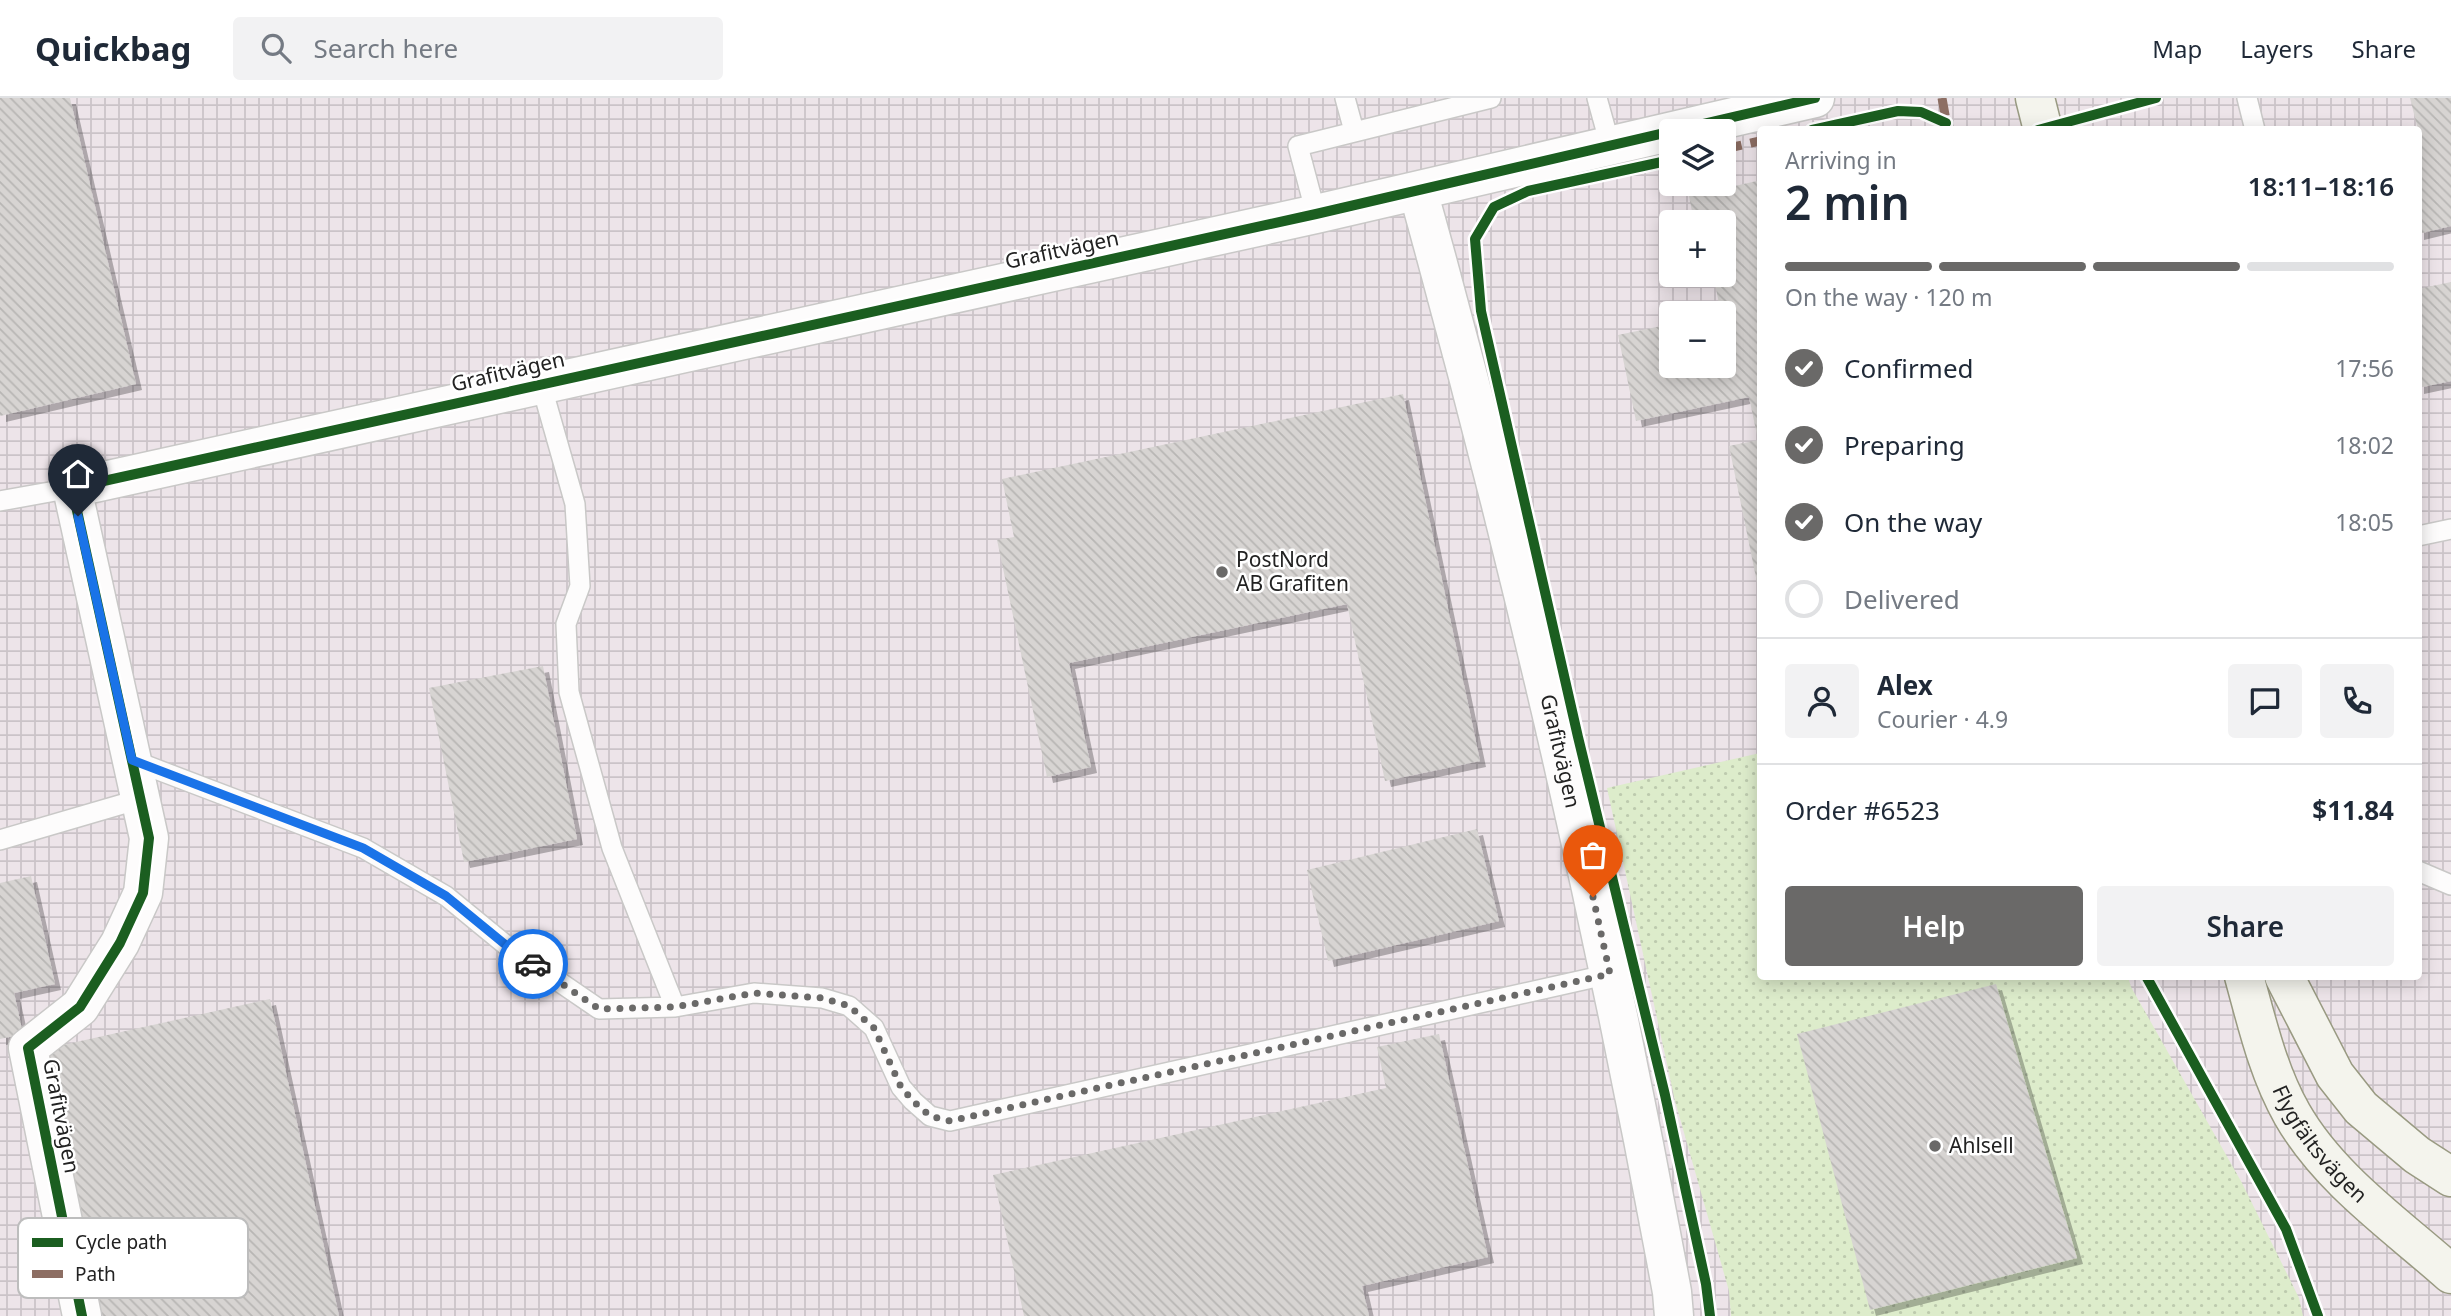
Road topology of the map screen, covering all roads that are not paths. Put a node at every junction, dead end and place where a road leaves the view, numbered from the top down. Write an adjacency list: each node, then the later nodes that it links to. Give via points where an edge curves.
1 (1345, 98): 9 (lane)
2 (1490, 98): 9 (lane)
3 (1597, 98): 10 (lane)
4 (2035, 98): 7 (street)
5 (2247, 98): 8 (lane)
6 (1791, 101): 10 (street, Grafitvägen)
7 (2042, 126)
8 (2254, 126)
9 (1354, 131): 12 (lane, via 1298,146)
10 (1611, 145): 11 (street, Grafitvägen)
11 (1418, 191): 12 (street, Grafitvägen); 23 (street, Grafitvägen, via 1559,742)
12 (1316, 214): 13 (street, Grafitvägen)
13 (541, 384): 14 (street, Grafitvägen); 26 (lane, via 575,504 580,586 566,624 569,692 612,848)
14 (72, 488): 15 (lane); 18 (street, Grafitvägen)
15 (0, 501)
16 (2451, 529): 17 (lane)
17 (2422, 535)
18 (132, 760): 19 (street, Grafitvägen); 26 (lane, via 363,848 446,896 507,946 599,1009)
19 (140, 799): 20 (lane); 28 (street, Grafitvägen, via 149,838 142,893 120,943 80,1007 28,1048)
20 (0, 840)
21 (2422, 873): 22 (lane)
22 (2451, 885)
23 (1610, 974): 26 (lane, via 950,1121 930,1116 913,1101 901,1087 874,1028 849,1006 822,998 754,993); 32 (street, Grafitvägen)
24 (2245, 980): 29 (street, Flygfältsvägen, via 2265,1051 2292,1114 2332,1169)
25 (2286, 980): 27 (street, via 2335,1075 2361,1108)
26 (675, 1007)
27 (2451, 1177)
28 (62, 1218)
29 (2451, 1274)
30 (78, 1298): 31 (street, Grafitvägen)
31 (82, 1316)
32 (1674, 1316)

